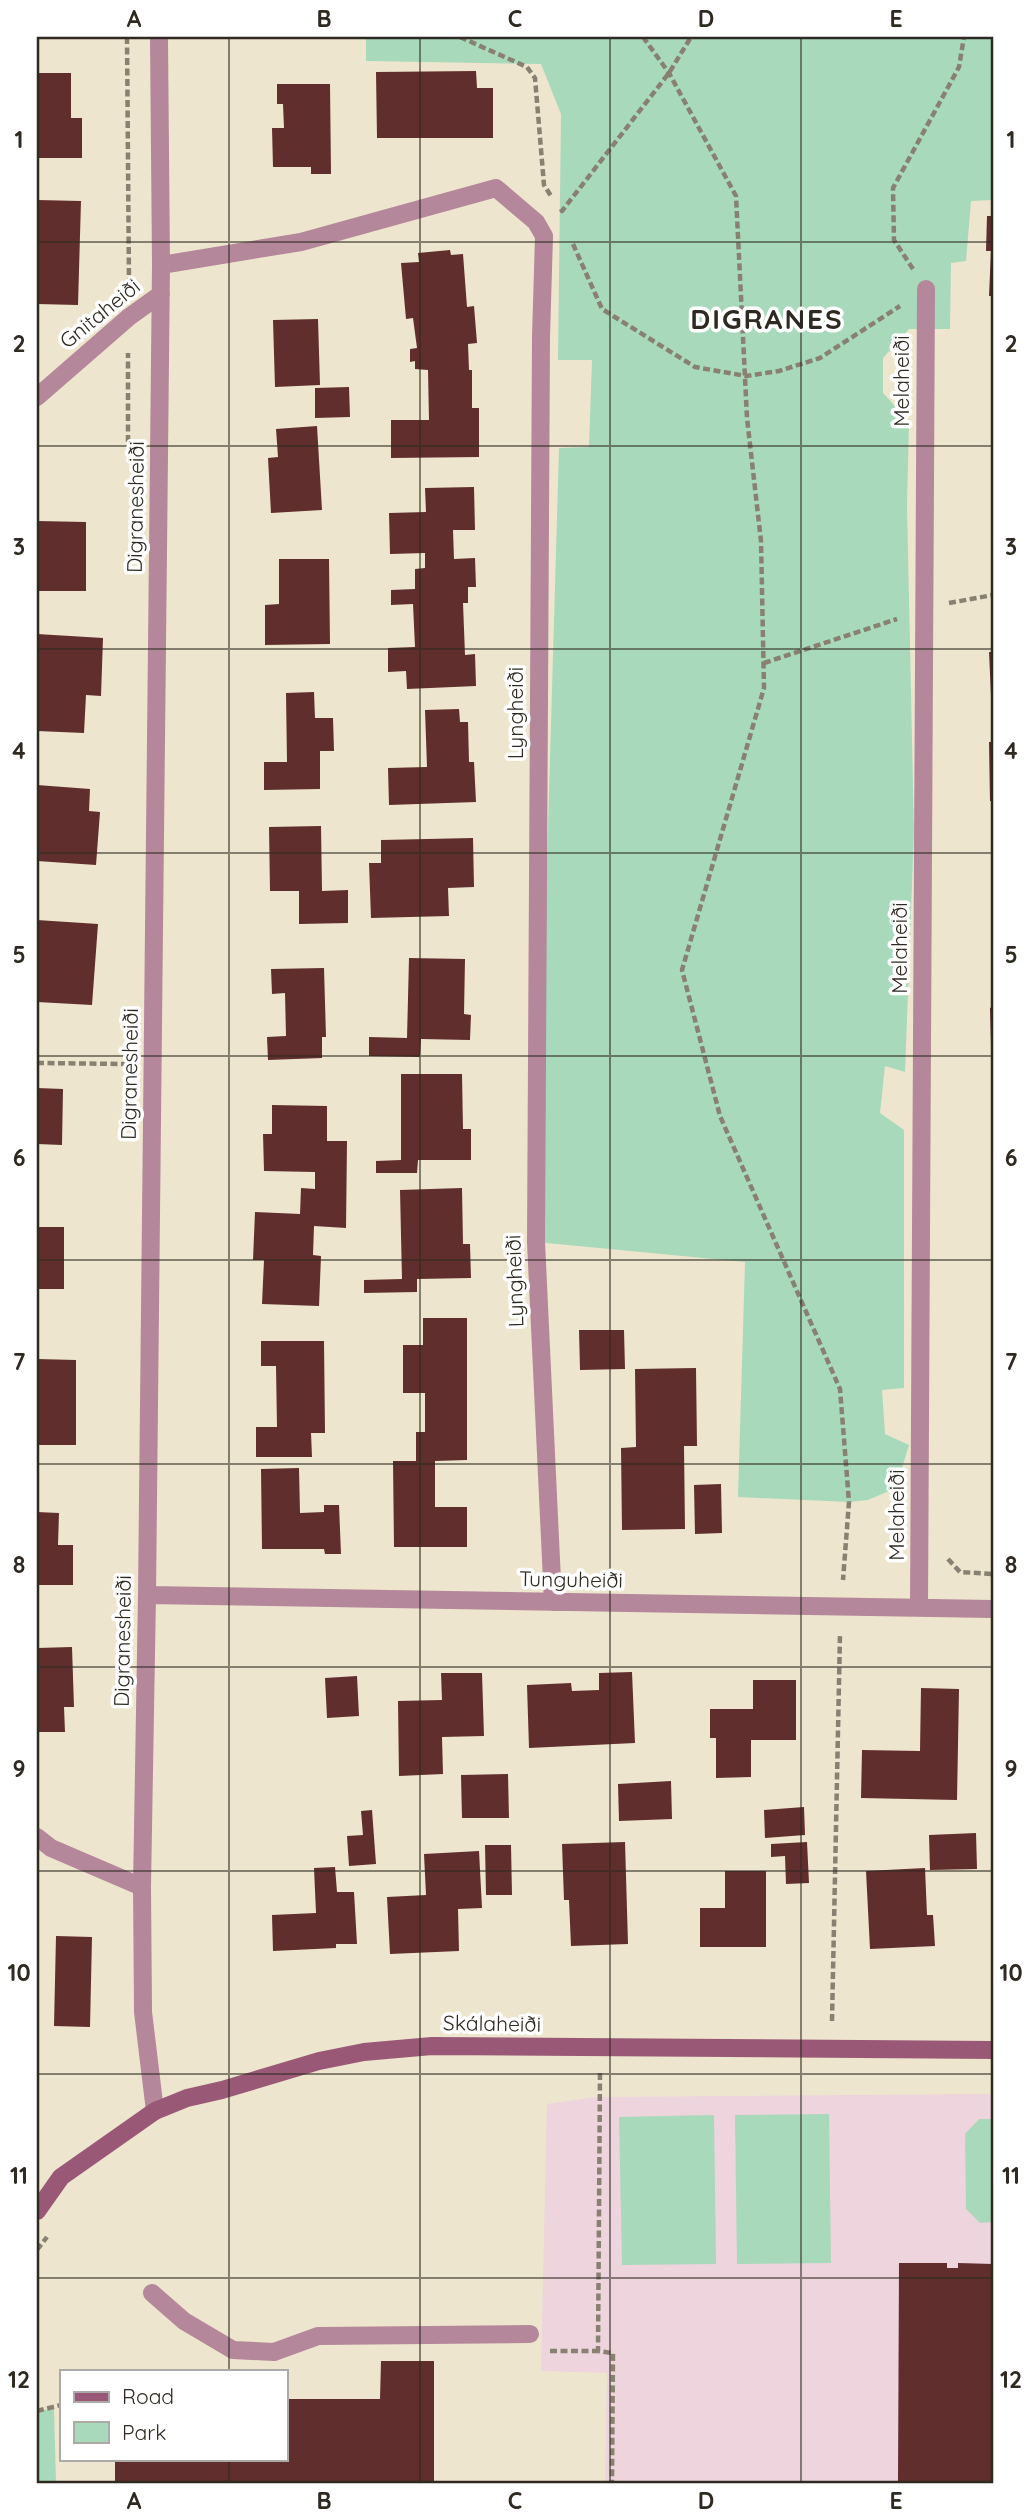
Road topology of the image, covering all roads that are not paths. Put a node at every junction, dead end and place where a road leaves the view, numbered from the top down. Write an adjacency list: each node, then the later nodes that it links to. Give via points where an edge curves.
1 (159, 37): 2 (street, Digranesheiði)
2 (161, 265): 4 (street, Digranesheiði); 7 (street, Lyngheiði, via 301,242 496,188 536,222 544,236 536,1242)
3 (926, 289): 8 (street, Melaheiði)
4 (161, 294): 5 (street, Gnitaheiði); 6 (street, Digranesheiði)
5 (37, 397)
6 (147, 1595): 7 (street, Tunguheiði); 11 (street, Digranesheiði)
7 (552, 1602): 8 (street, Tunguheiði)
8 (919, 1608): 9 (street, Tunguheiði)
9 (993, 1609)
10 (37, 1836): 11 (street, via 51,1848)
11 (142, 1887): 13 (street, Digranesheiði, via 143,2012)
12 (993, 2050): 13 (street, Skálaheiði, via 432,2046 318,2061)
13 (155, 2111): 14 (street, Skálaheiði, via 61,2177)
14 (37, 2211)
15 (152, 2293): 16 (street, via 184,2321 233,2350 274,2352 318,2336)
16 (530, 2334)

